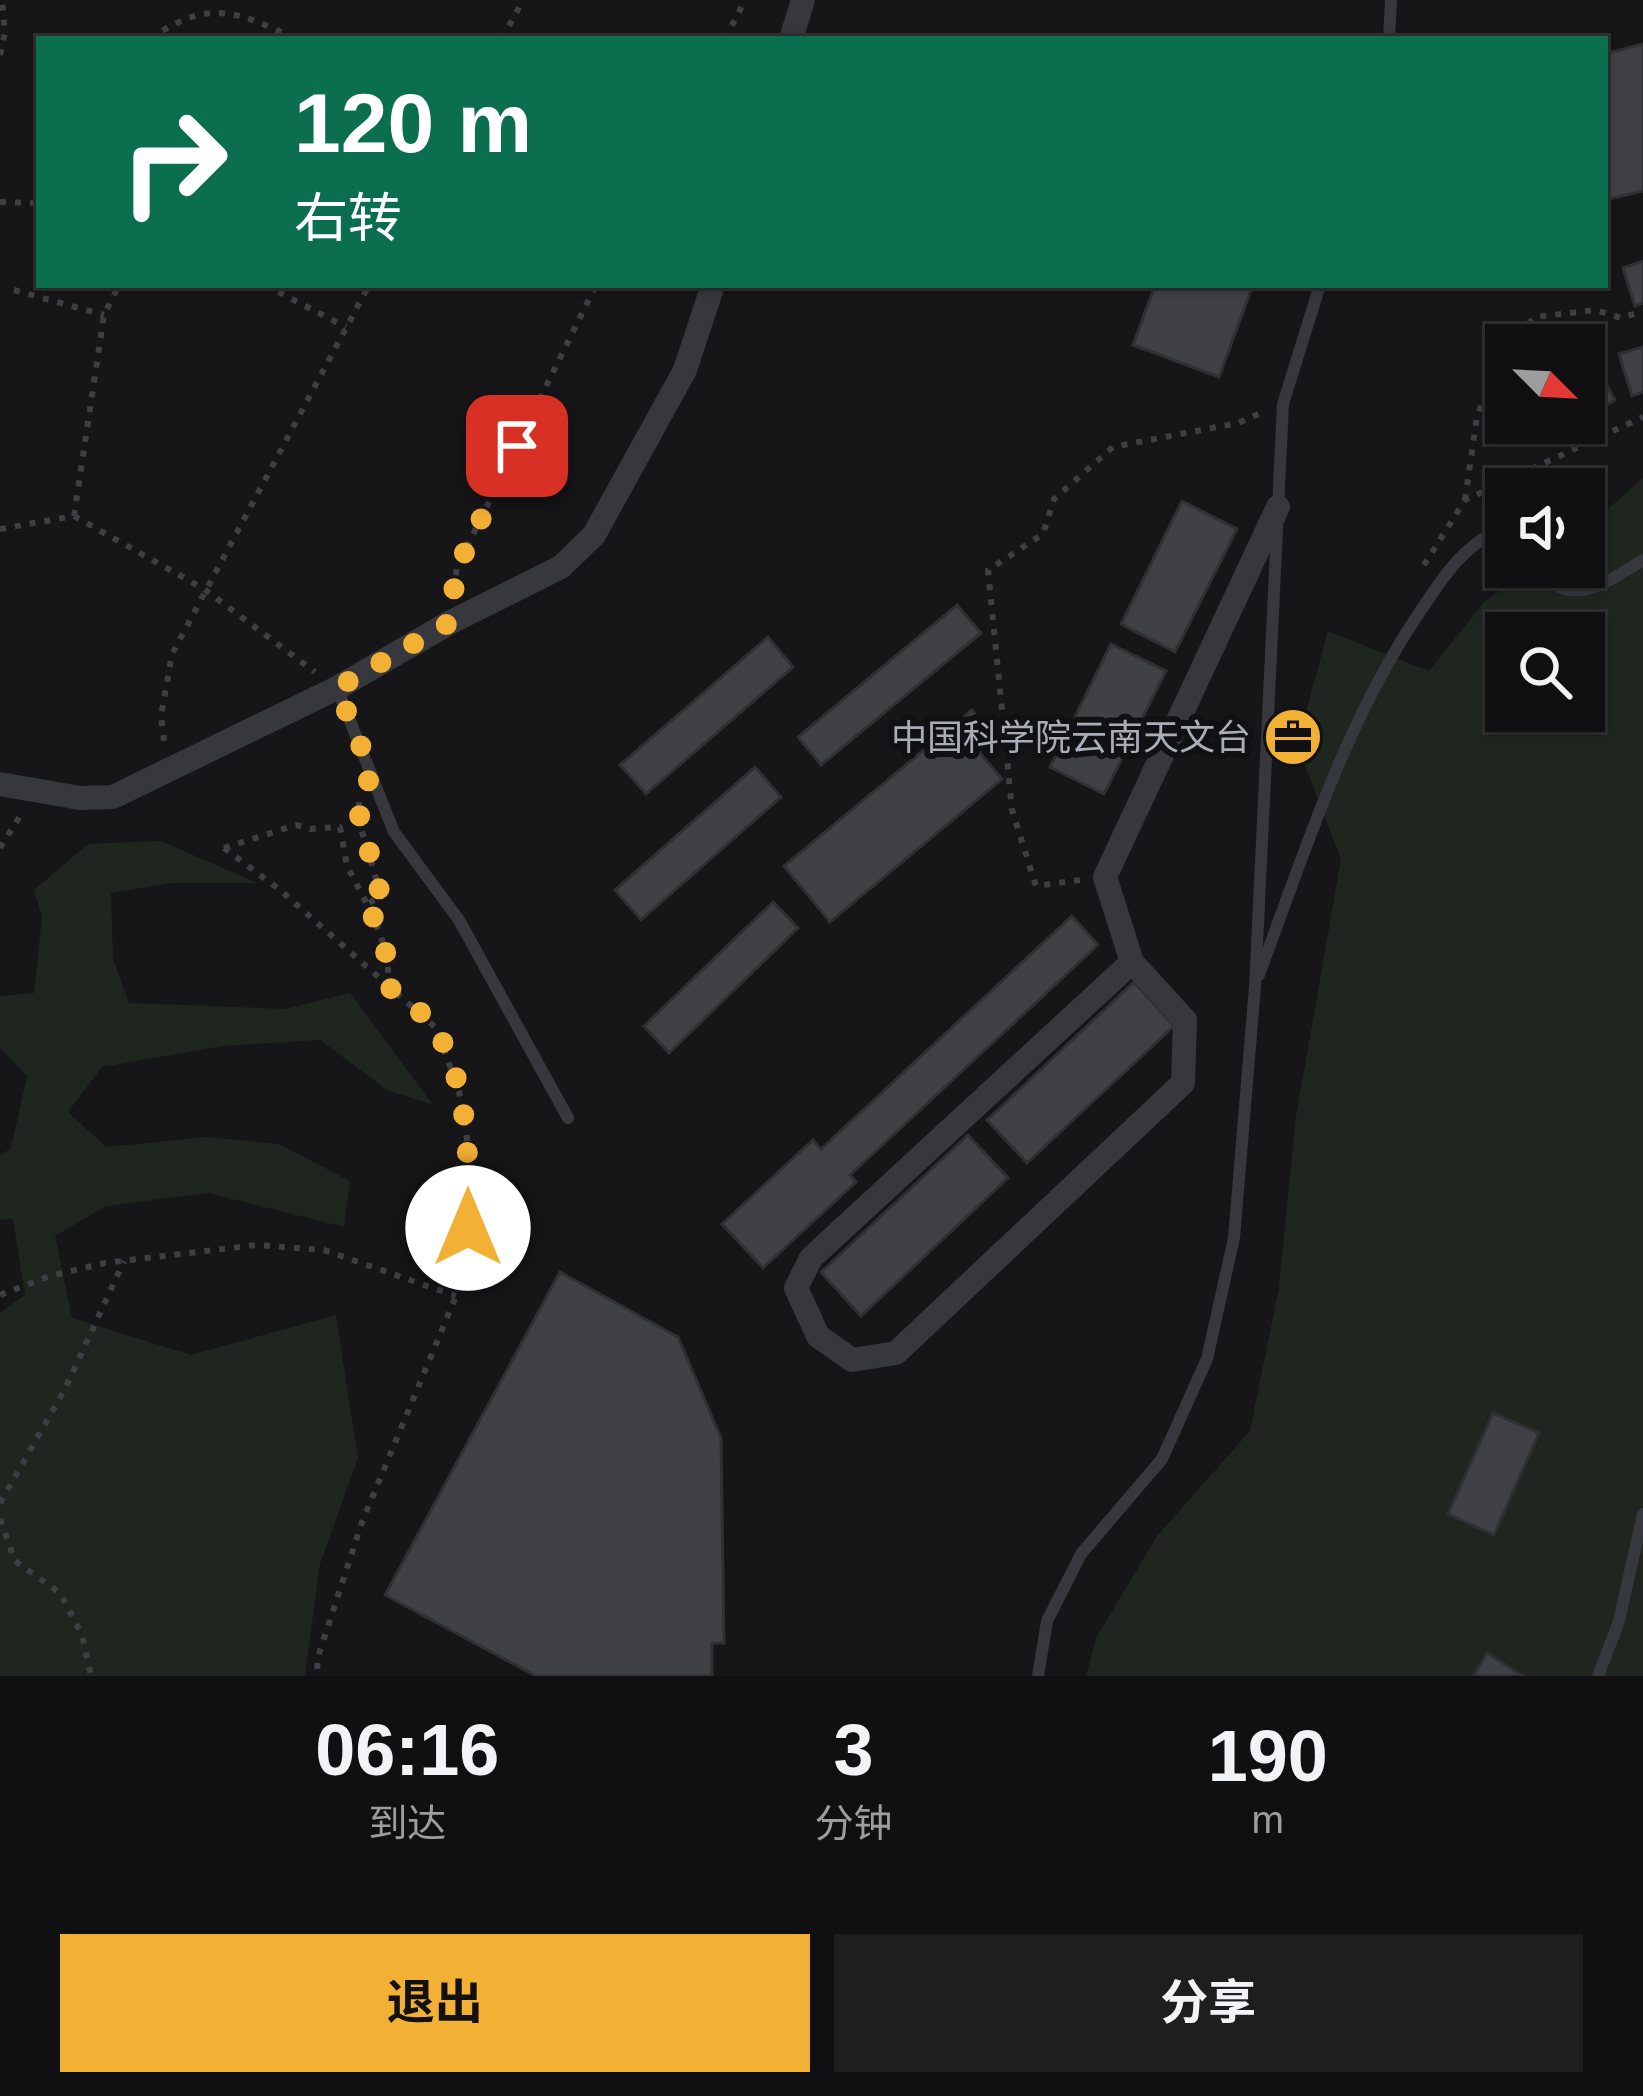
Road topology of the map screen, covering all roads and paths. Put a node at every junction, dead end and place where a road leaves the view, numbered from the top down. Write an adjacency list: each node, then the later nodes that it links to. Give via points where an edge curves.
1 (2, 0): 12 (path)
2 (523, 0): 8 (path)
3 (746, 0): 9 (path)
4 (802, 0): 10 (street)
5 (1391, 0): 11 (lane)
6 (153, 36): 7 (path, via 206,5 240,11)
7 (289, 36)
8 (504, 36)
9 (726, 36)
10 (792, 36)
11 (1388, 36)
12 (0, 55)
13 (0, 202): 14 (path)
14 (36, 203)
15 (118, 288): 23 (path)
16 (271, 288): 25 (path)
17 (367, 288): 25 (path)
18 (595, 288): 38 (path, via 457,568)
19 (712, 288): 38 (street, via 685,370 594,535 561,567)
20 (1319, 288): 27 (lane)
21 (14, 290): 23 (path)
22 (1643, 311): 24 (path, via 1621,318 1595,310)
23 (104, 315): 30 (path)
24 (1528, 324)
25 (346, 327): 37 (path)
26 (1485, 396): 28 (path)
27 (1283, 404): 29 (lane); 45 (path, via 1238,423 1113,447 1054,499 1043,534 988,570 1012,810 1036,886)
28 (1465, 500)
29 (1278, 507): 45 (street); 49 (lane)
30 (74, 517): 31 (path); 37 (path)
31 (0, 529)
32 (1485, 538): 49 (lane, via 1458,556 1382,668)
33 (1643, 560): 34 (lane)
34 (1605, 583)
35 (1559, 588): 36 (lane)
36 (1589, 588)
37 (204, 589): 39 (path); 40 (path, via 172,654 161,716)
38 (449, 623): 39 (street)
39 (337, 688): 40 (street); 41 (lane)
40 (167, 769): 43 (street, via 113,797)
41 (372, 773): 46 (path, via 357,806 381,896); 50 (lane, via 394,832 459,920)
42 (0, 784): 43 (street)
43 (32, 791): 44 (path)
44 (0, 848)
45 (1105, 877): 47 (street)
46 (367, 904): 48 (path, via 383,937); 48 (path, via 347,866 340,826 296,825 224,848)
47 (1132, 962): 47 (street, via 1186,1020 1183,1083 896,1352 853,1360 818,1336 796,1288 811,1258)
48 (388, 986): 53 (path, via 436,1028 459,1091 469,1151 468,1228)
49 (1255, 987): 59 (lane, via 1234,1238 1207,1359 1162,1460 1081,1554 1047,1621)
50 (568, 1118)
51 (124, 1261): 52 (path); 53 (path, via 256,1245 324,1250); 54 (path)
52 (0, 1295)
53 (456, 1296): 58 (path, via 362,1522)
54 (0, 1503)
55 (1643, 1514): 60 (lane)
56 (0, 1519): 57 (path, via 15,1562 60,1593)
57 (91, 1676)
58 (318, 1676)
59 (1039, 1676)
60 (1598, 1676)

